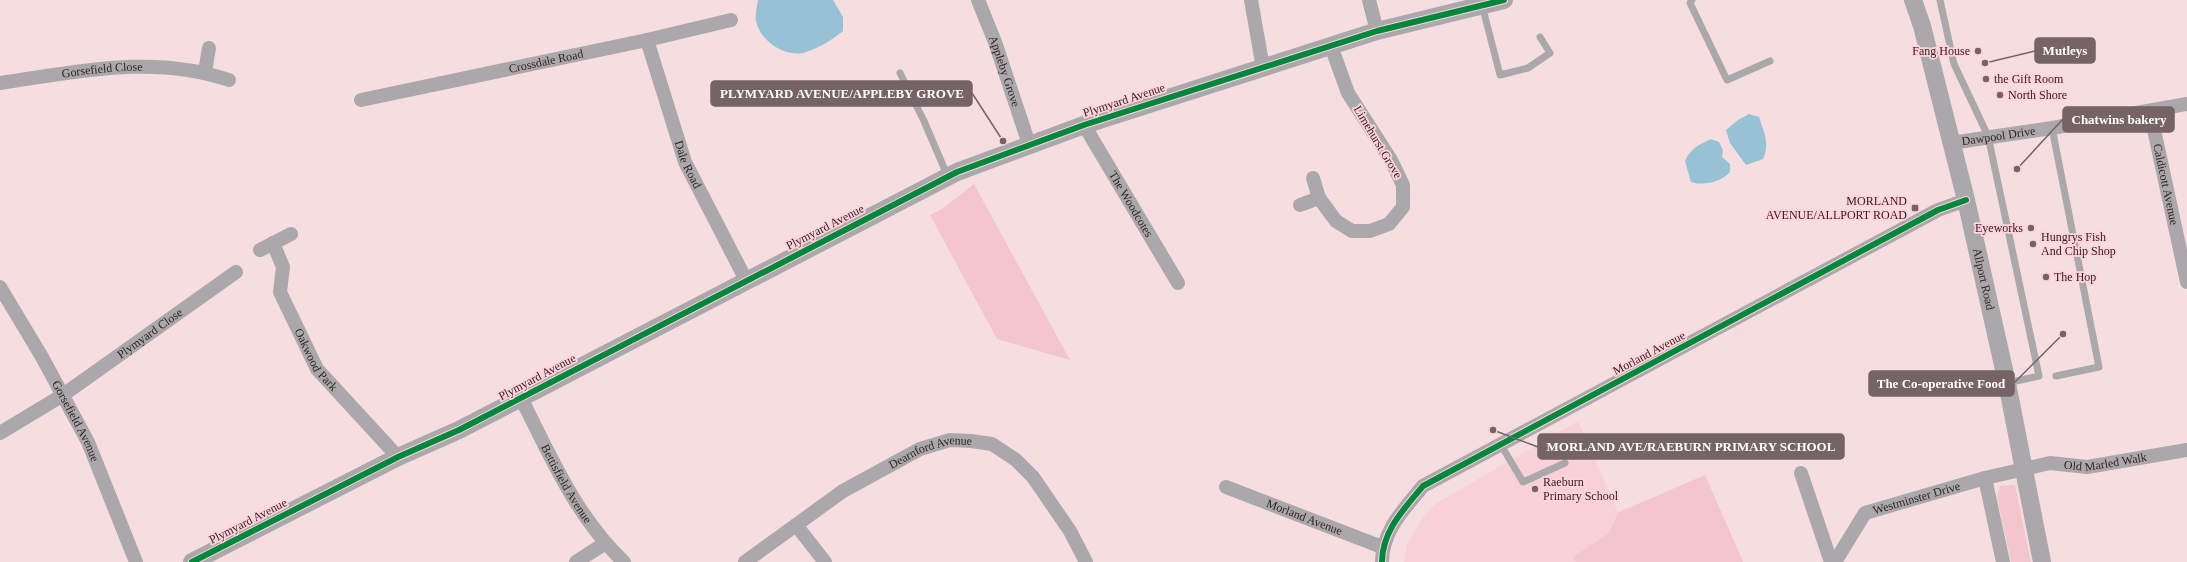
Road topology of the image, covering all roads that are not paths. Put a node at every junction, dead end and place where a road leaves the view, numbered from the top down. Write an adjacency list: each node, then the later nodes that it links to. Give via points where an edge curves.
1 (978, 0): 28 (street, Appleby Grove, via 995,42)
2 (1251, 0): 16 (street)
3 (1369, 0): 10 (street)
4 (1504, 0): 8 (street, Plymyard Avenue)
5 (1692, 0): 15 (lane, via 1690,3 1727,80)
6 (1913, 0): 27 (street, Allport Road, via 1922,26)
7 (1940, 0): 26 (lane, via 1954,64)
8 (1482, 5): 10 (street, Plymyard Avenue); 11 (lane, via 1500,75 1528,68 1550,53)
9 (731, 20): 12 (street, Crossdale Road)
10 (1377, 30): 13 (street, Plymyard Avenue)
11 (1540, 37)
12 (647, 40): 21 (street, Crossdale Road); 38 (street, Dale Road, via 685,162)
13 (1331, 46): 16 (street, Plymyard Avenue); 31 (street, Limehurst Grove, via 1348,93 1403,185 1403,207 1389,224 1370,231 1352,231 1336,221)
14 (210, 48): 17 (street)
15 (1770, 61)
16 (1263, 68): 24 (street, Plymyard Avenue)
17 (205, 72): 19 (street, Gorsefield Close); 20 (street, Gorsefield Close, via 138,65)
18 (900, 73): 29 (lane)
19 (229, 80)
20 (0, 83)
21 (361, 100)
22 (2187, 104): 23 (street, Dawpool Drive)
23 (2150, 111): 25 (street, Dawpool Drive); 39 (street, Caldicott Avenue)
24 (1084, 124): 28 (street, Plymyard Avenue); 40 (street, The Woodcotes)
25 (2052, 128): 26 (street, Dawpool Drive); 42 (lane, via 2099,367)
26 (1988, 136): 27 (street, Dawpool Drive); 43 (lane, via 2039,376)
27 (1951, 143): 32 (street, Allport Road)
28 (1029, 144): 29 (street, Plymyard Avenue)
29 (948, 177): 38 (street, Plymyard Avenue)
30 (1313, 178): 31 (street, Limehurst Grove)
31 (1319, 198): 33 (street)
32 (1966, 200): 43 (street, Allport Road); 47 (street, Morland Avenue, via 1938,210)
33 (1300, 205)
34 (291, 234): 35 (street)
35 (273, 243): 36 (street); 49 (street, Oakwood Park, via 283,267 280,292 317,369)
36 (260, 250)
37 (236, 272): 44 (street, Plymyard Close)
38 (746, 280): 45 (street, Plymyard Avenue)
39 (2187, 282)
40 (1178, 283)
41 (0, 287): 44 (street, Gorsefield Avenue)
42 (2056, 376)
43 (2007, 383): 51 (street, Allport Road)
44 (64, 395): 46 (street, Plymyard Close); 59 (street, Gorsefield Avenue, via 88,442)
45 (521, 398): 49 (street, Plymyard Avenue, via 459,430); 56 (street, Bettisfield Avenue, via 572,497)
46 (0, 434)
47 (1501, 445): 50 (lane, via 1523,482); 57 (street, Morland Avenue, via 1423,486 1398,515)
48 (2187, 450): 51 (street, Old Marled Walk, via 2087,467 2050,463)
49 (398, 457): 58 (street, Plymyard Avenue)
50 (1565, 464)
51 (2023, 468): 53 (street, Westminster Drive); 70 (street, Allport Road)
52 (1801, 473): 67 (street)
53 (1985, 478): 68 (street, Westminster Drive, via 1864,513); 69 (street)
54 (1226, 487): 57 (street, Morland Avenue)
55 (796, 525): 63 (street, Dearnford Avenue); 64 (street); 65 (street, Dearnford Avenue, via 843,491 920,449 950,440 971,440 992,444 1016,460 1033,476 1070,531)
56 (604, 544): 61 (street); 62 (street, Bettisfield Avenue)
57 (1382, 547): 66 (street, Morland Avenue)
58 (211, 557): 60 (street, Plymyard Avenue)
59 (136, 562)
60 (192, 562)
61 (576, 562)
62 (624, 562)
63 (745, 562)
64 (825, 562)
65 (1086, 562)
66 (1382, 562)
67 (1831, 562)
68 (1835, 562)
69 (2003, 562)
70 (2042, 562)

